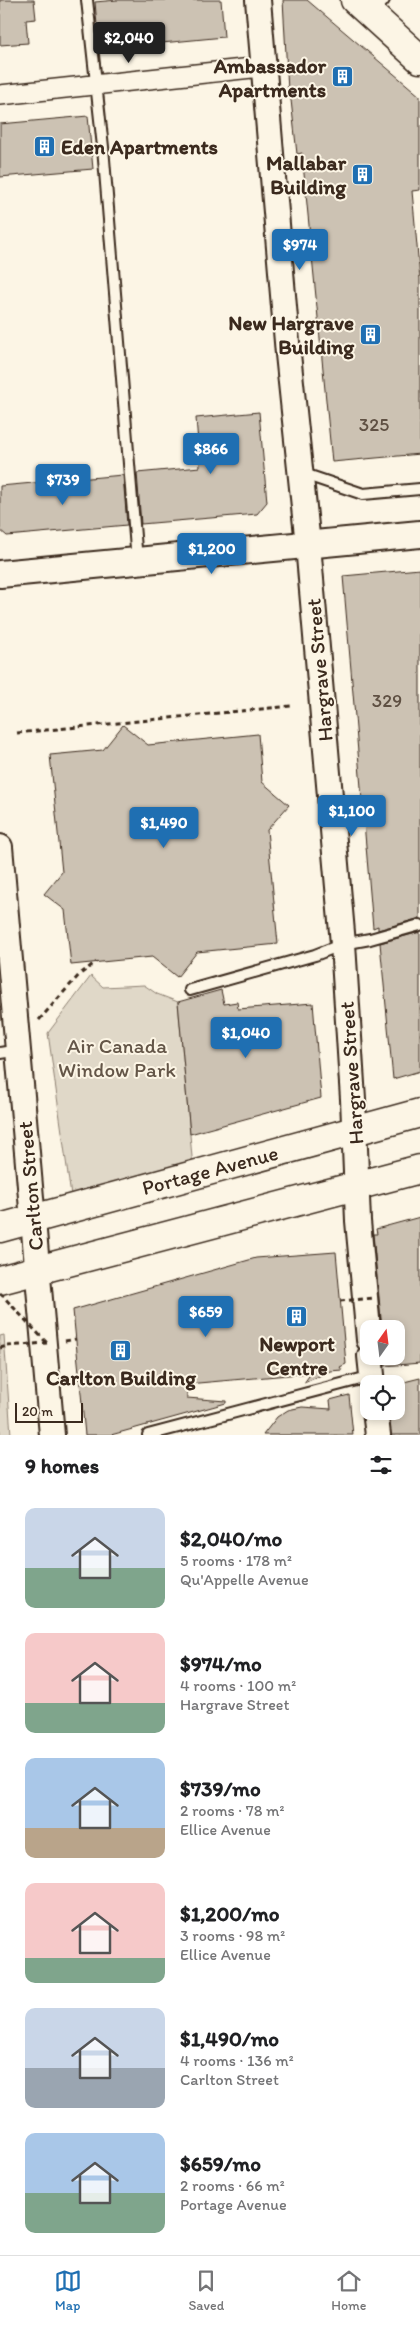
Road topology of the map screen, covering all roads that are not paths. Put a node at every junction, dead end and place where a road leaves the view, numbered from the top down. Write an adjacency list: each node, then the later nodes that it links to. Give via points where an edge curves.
1 (87, 0): 6 (lane)
2 (258, 0): 5 (street, Hargrave Street)
3 (370, 5): 4 (main road)
4 (420, 58)
5 (262, 67): 6 (street); 8 (street, Hargrave Street)
6 (97, 84): 7 (street); 12 (lane)
7 (0, 95)
8 (301, 473): 9 (lane, via 363,494); 11 (street, Hargrave Street)
9 (420, 489)
10 (420, 534): 11 (main road)
11 (308, 545): 12 (main road); 16 (street, Hargrave Street)
12 (136, 561): 13 (main road)
13 (0, 574)
14 (0, 847): 18 (street, Carlton Street)
15 (420, 925): 16 (lane)
16 (343, 944): 17 (lane); 20 (street, Hargrave Street)
17 (190, 990)
18 (10, 1051): 23 (street, Carlton Street)
19 (420, 1113): 20 (main road, Portage Avenue)
20 (355, 1131): 22 (street, Hargrave Street); 23 (main road, Portage Avenue)
21 (420, 1169): 22 (main road)
22 (357, 1187): 25 (main road); 27 (street, Hargrave Street)
23 (33, 1218): 24 (main road, Portage Avenue); 25 (street, Carlton Street)
24 (0, 1228)
25 (38, 1269): 26 (main road); 30 (street, Carlton Street)
26 (0, 1280)
27 (367, 1320)
28 (372, 1372): 31 (lane)
29 (376, 1420): 32 (street)
30 (52, 1435)
31 (148, 1435)
32 (378, 1435)

